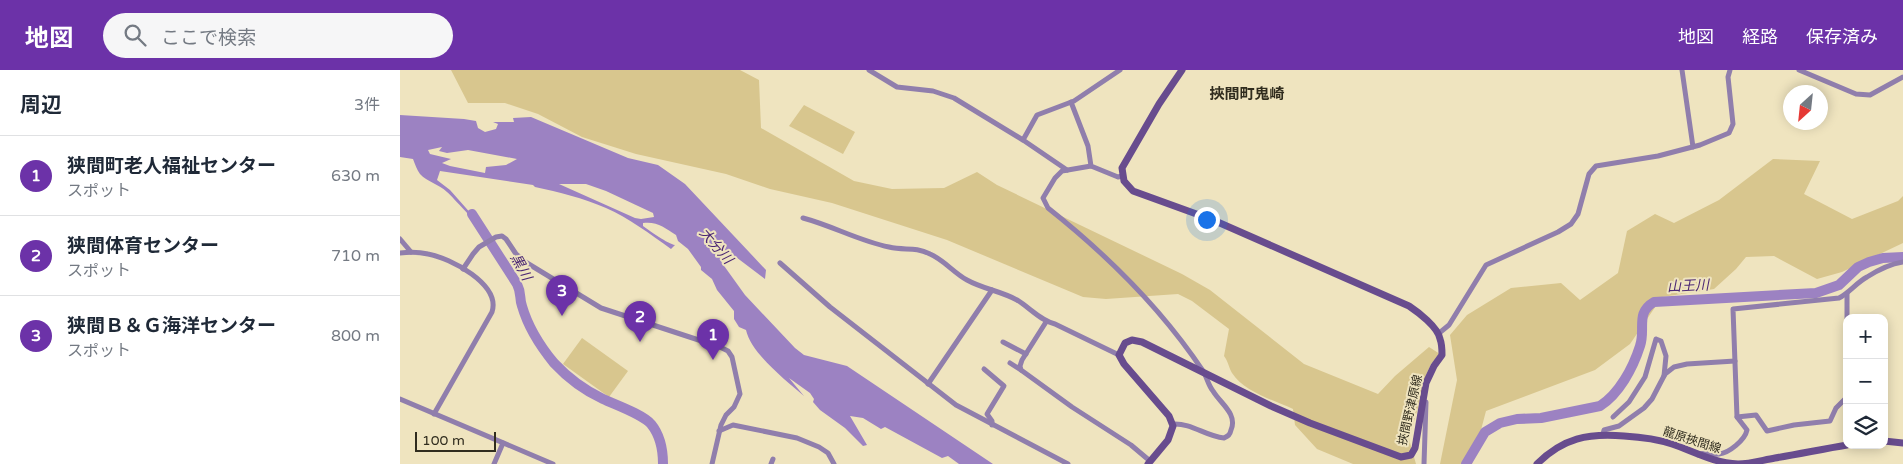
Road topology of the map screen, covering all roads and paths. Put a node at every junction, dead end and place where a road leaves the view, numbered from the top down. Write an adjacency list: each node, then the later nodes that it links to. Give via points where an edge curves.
1 (869, 70): 9 (street, via 897,87 933,91 954,98)
2 (1120, 70): 8 (street)
3 (1182, 70): 13 (main road, via 1125,163)
4 (1682, 70): 10 (street)
5 (1730, 70): 10 (street, via 1732,129 1724,136)
6 (1802, 71): 7 (street, via 1856,94 1870,95)
7 (1903, 77)
8 (1071, 102): 9 (street, via 1037,115); 11 (street, via 1088,146)
9 (1024, 140): 12 (street)
10 (1693, 147): 25 (street, via 1596,166 1589,174 1578,214 1571,224 1486,265 1449,325)
11 (1091, 166): 12 (street); 13 (street)
12 (1066, 170): 33 (street, via 1055,178 1043,198 1048,208 1106,256 1176,334)
13 (1122, 176): 25 (main road, via 1126,186 1133,191 1213,220 1409,306)
14 (803, 218): 21 (street, via 892,248 912,248 932,254 965,279)
15 (400, 239): 16 (street)
16 (410, 252): 17 (street); 20 (street, via 436,256)
17 (400, 253)
18 (1903, 262): 22 (street, via 1866,277)
19 (780, 263): 35 (street)
20 (463, 269): 39 (street, via 487,289 493,300 493,310); 44 (street, via 483,245 502,236 527,263 601,308 728,352 740,394)
21 (992, 290): 24 (street, via 1032,310); 35 (street)
22 (1847, 294): 23 (street); 29 (street, via 1821,302 1733,309)
23 (1847, 314)
24 (1046, 322): 27 (street); 28 (street)
25 (1438, 334): 36 (main road, 挾間野津原線, via 1442,355)
26 (1003, 342): 27 (street)
27 (1026, 354): 32 (street)
28 (1119, 354): 33 (main road, 挾間野津原線, via 1125,343 1137,340); 43 (main road)
29 (1735, 361): 34 (street, via 1680,365); 40 (street)
30 (1010, 363): 32 (street)
31 (984, 369): 42 (street, via 1004,386 987,414)
32 (1021, 370): 52 (street, via 1131,445)
33 (1204, 373): 36 (main road, 挾間野津原線, via 1284,412 1401,457 1411,455 1415,448); 43 (street, via 1212,390 1231,414 1233,426 1230,433 1220,438 1189,425)
34 (1664, 376): 41 (street, via 1666,353 1661,341 1656,339 1646,377 1629,402); 45 (street, via 1646,406 1619,426 1604,430)
35 (928, 384): 42 (street, via 956,405)
36 (1425, 387): 58 (street)
37 (400, 399): 39 (street)
38 (1843, 401): 40 (street, via 1830,421 1767,431 1756,415)
39 (434, 414): 47 (street)
40 (1738, 416): 51 (street, via 1747,430 1746,436 1724,453)
41 (1613, 417)
42 (992, 424): 57 (street)
43 (1173, 424): 52 (main road, via 1168,440)
44 (719, 432): 55 (street); 56 (street, via 733,425 797,438 824,450)
45 (1603, 434): 50 (main road, 龍原挾間線, via 1570,440); 51 (main road, 龍原挾間線, via 1658,440)
46 (1888, 441): 48 (main road)
47 (503, 443): 53 (street); 54 (street)
48 (1903, 443)
49 (1843, 446): 51 (main road, 龍原挾間線, via 1740,464)
50 (1547, 454): 59 (main road, 龍原挾間線); 60 (street)
51 (1698, 455)
52 (1149, 462)
53 (494, 464)
54 (553, 464)
55 (712, 464)
56 (834, 464)
57 (1068, 464)
58 (1424, 464)
59 (1537, 464)
60 (1545, 464)

